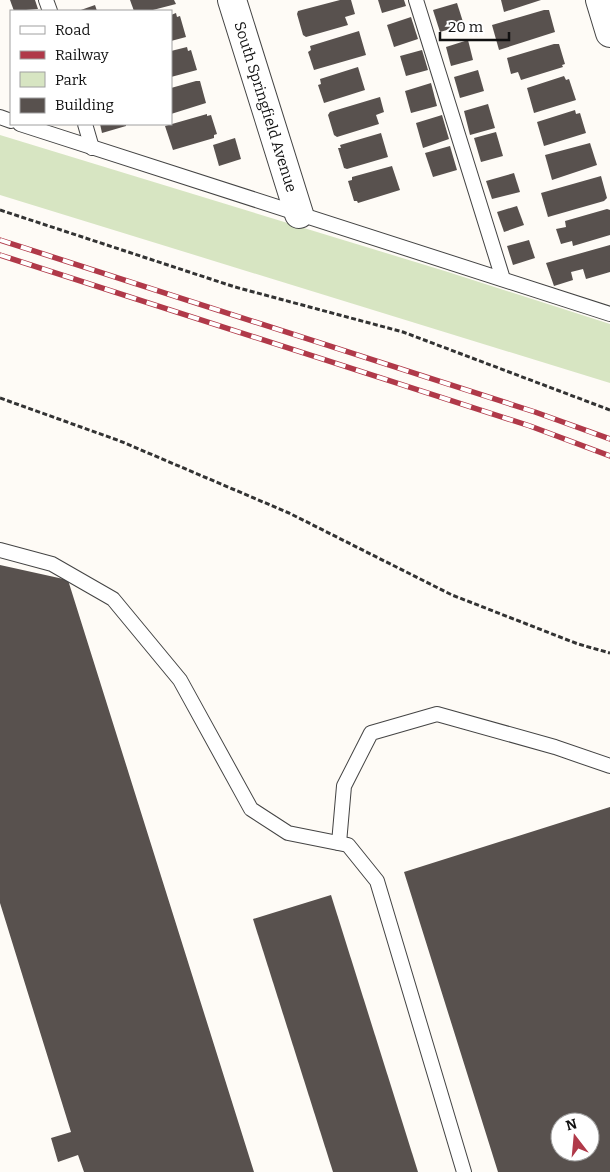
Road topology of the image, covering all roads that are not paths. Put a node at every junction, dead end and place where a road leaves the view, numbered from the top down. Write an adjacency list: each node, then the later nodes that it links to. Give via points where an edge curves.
1 (232, 0): 8 (street, South Springfield Avenue)
2 (416, 0): 9 (lane)
3 (600, 0): 4 (street)
4 (610, 32)
5 (23, 125): 7 (lane)
6 (85, 125): 7 (lane)
7 (92, 148): 8 (lane)
8 (299, 214): 9 (lane)
9 (504, 279): 10 (lane)
10 (610, 314)
11 (0, 550): 13 (lane, via 52,564 113,600 180,680 251,810 288,833)
12 (610, 766): 13 (lane, via 437,714 372,733 344,786)
13 (339, 843): 14 (lane, via 348,845 377,881)
14 (464, 1172)

